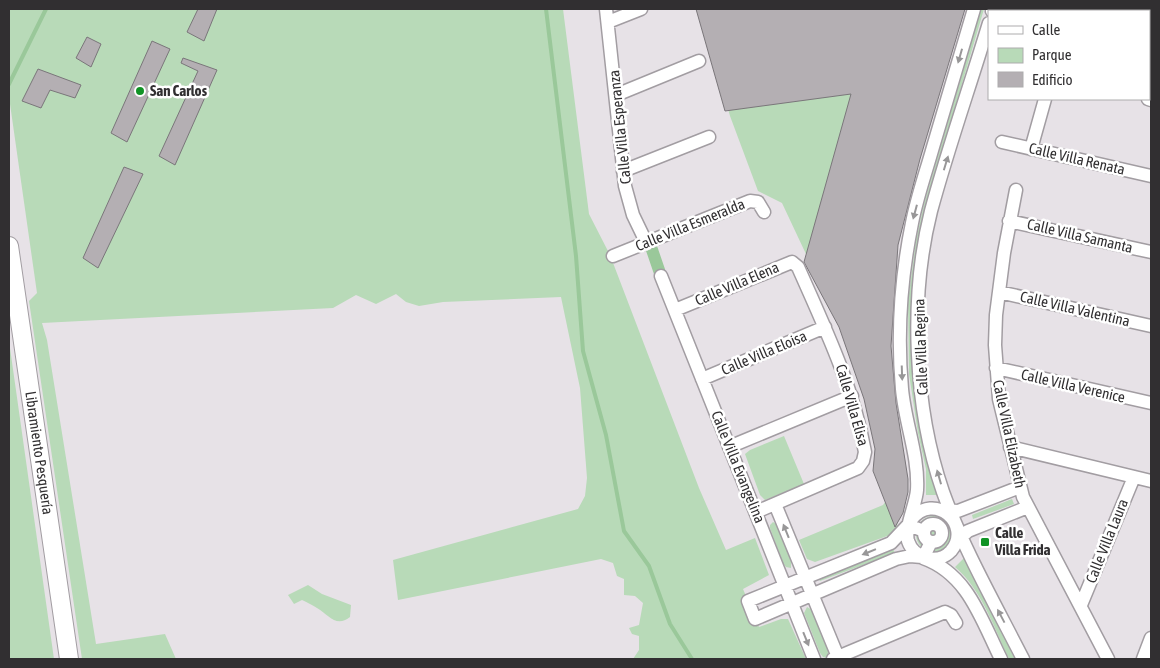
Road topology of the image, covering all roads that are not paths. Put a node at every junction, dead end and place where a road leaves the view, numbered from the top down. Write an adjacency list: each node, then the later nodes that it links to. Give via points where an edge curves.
1 (606, 9): 4 (street, Calle Villa Esperanza)
2 (641, 9): 4 (street)
3 (974, 9): 39 (street, Calle Villa Regina, one-way to 39, via 914,215 903,278 902,390 917,477 915,503)
4 (608, 22): 7 (street, Calle Villa Esperanza)
5 (988, 26): 39 (street, Calle Villa Regina, one-way to 5, via 935,465 924,410 918,336 919,297 931,212)
6 (699, 61): 7 (street)
7 (616, 95): 12 (street, Calle Villa Esperanza)
8 (1046, 100): 11 (street)
9 (709, 137): 12 (street)
10 (1002, 142): 11 (street, Calle Villa Renata)
11 (1032, 149): 13 (street, Calle Villa Renata)
12 (623, 171): 17 (street, Calle Villa Esperanza, via 633,215)
13 (1151, 176)
14 (1016, 190): 16 (street, Calle Villa Elizabeth)
15 (764, 212): 17 (street, Calle Villa Esmeralda, via 758,202 750,201)
16 (1009, 221): 19 (street, Calle Villa Samanta); 23 (street, Calle Villa Elizabeth)
17 (646, 242): 20 (street, Calle Villa Esmeralda)
18 (9, 246): 45 (main road, Libramiento Pesquería)
19 (1151, 252)
20 (613, 256)
21 (798, 267): 24 (street, Calle Villa Elena, via 792,262 787,263); 26 (street, Calle Villa Elisa)
22 (661, 276): 24 (street, Calle Villa Evangelina)
23 (999, 292): 25 (street, Calle Villa Valentina); 27 (street, Calle Villa Elizabeth)
24 (675, 310): 28 (street, Calle Villa Evangelina)
25 (1151, 326)
26 (825, 327): 28 (street, Calle Villa Eloisa); 29 (street, Calle Villa Elisa)
27 (996, 368): 30 (street, Calle Villa Verenice); 32 (street, Calle Villa Elizabeth)
28 (702, 379): 31 (street, Calle Villa Evangelina)
29 (852, 396): 31 (street); 36 (street, Calle Villa Elisa, via 865,452 861,465)
30 (1151, 403)
31 (729, 447): 38 (street, Calle Villa Evangelina)
32 (1010, 447): 33 (street); 35 (street, Calle Villa Elizabeth)
33 (1134, 477): 34 (street); 41 (street, Calle Villa Laura)
34 (1151, 481)
35 (1020, 487): 37 (street, Calle Villa Elizabeth); 39 (street, via 962,510)
36 (775, 504): 38 (street, Calle Villa Elisa); 40 (street, Calle Villa Evangelina, one-way to 36)
37 (1028, 507): 39 (street); 41 (street, Calle Villa Elizabeth)
38 (756, 512): 40 (street, Calle Villa Evangelina)
39 (934, 532): 40 (street, one-way to 40, via 892,543); 40 (street, via 910,556); 47 (street, via 942,565 961,583); 48 (street, Calle Villa Regina, one-way to 39)
40 (800, 589): 44 (street, Calle Villa Evangelina); 46 (street, Calle Villa Evangelina, one-way to 46)
41 (1081, 605): 49 (street, Calle Villa Elizabeth)
42 (956, 623): 44 (street, via 953,616 944,612)
43 (1151, 638): 50 (street)
44 (836, 658)
45 (69, 659)
46 (814, 659)
47 (1001, 659)
48 (1023, 659)
49 (1108, 659)
50 (1143, 659)

